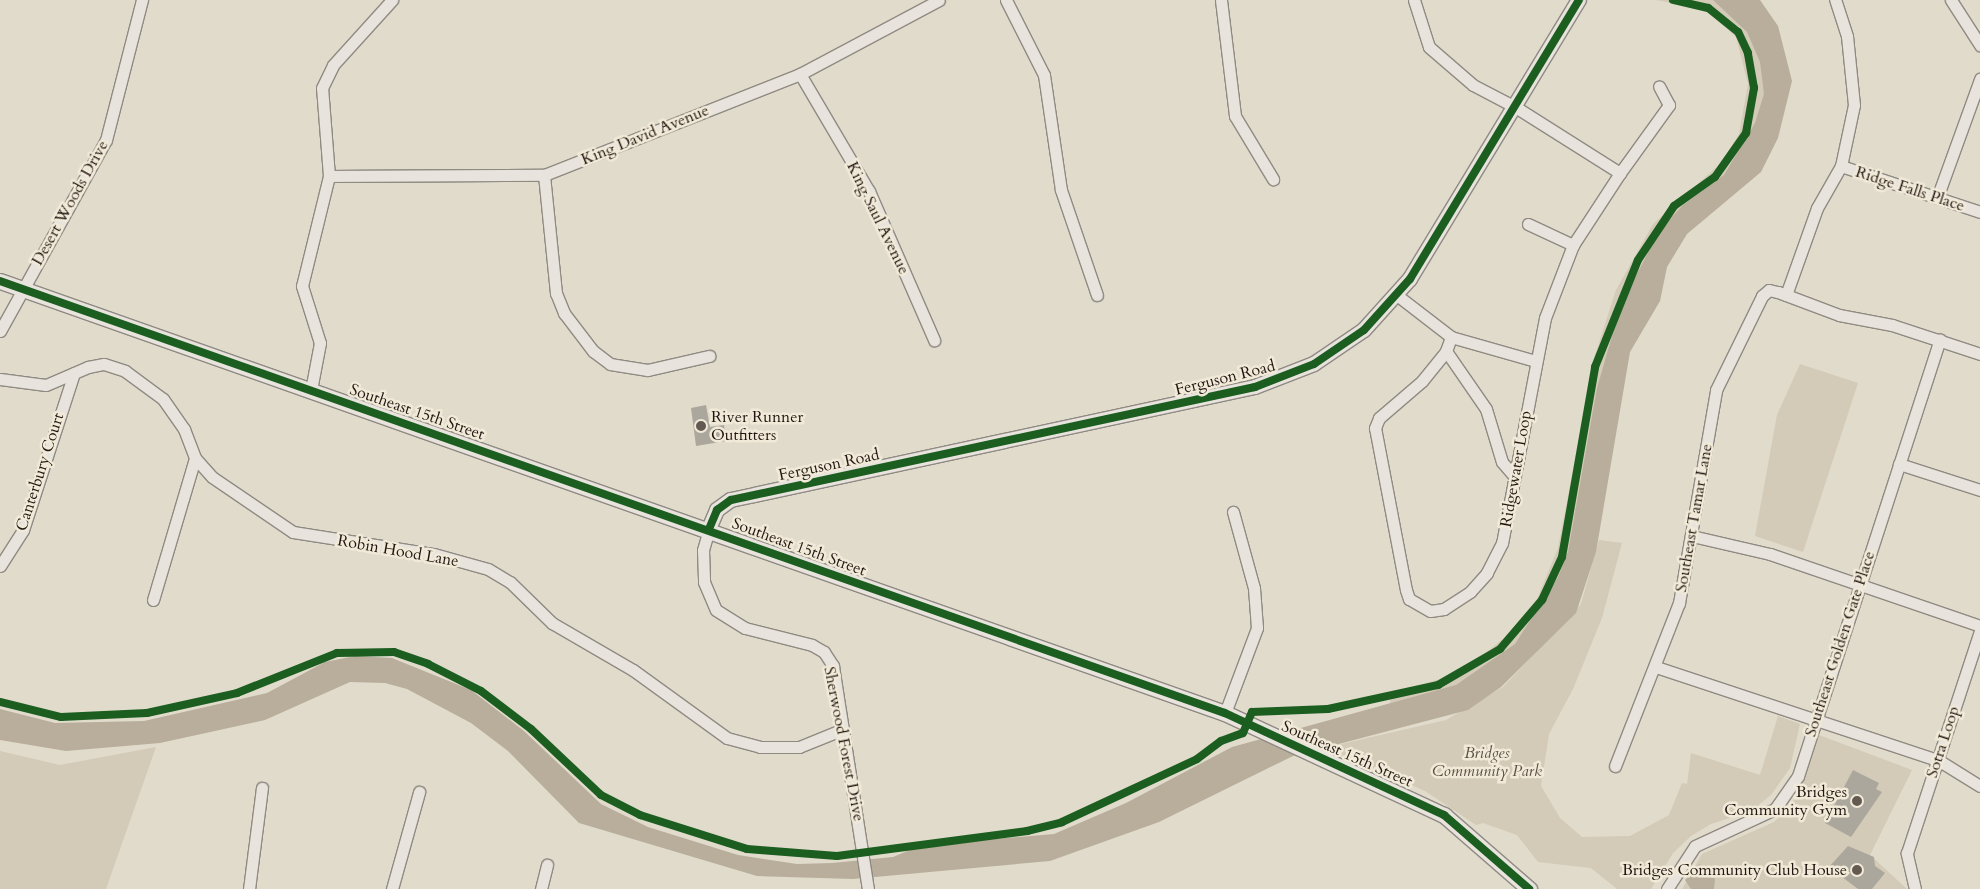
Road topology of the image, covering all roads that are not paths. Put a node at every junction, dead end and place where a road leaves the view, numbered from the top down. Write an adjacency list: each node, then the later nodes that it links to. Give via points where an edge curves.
1 (142, 0): 26 (street, Desert Woods Drive, via 106,140 50,234)
2 (392, 0): 19 (street, via 333,65 324,82)
3 (939, 0): 12 (street, King David Avenue)
4 (1006, 0): 27 (street, via 1044,75 1061,190)
5 (1221, 0): 20 (street, via 1235,116)
6 (1414, 0): 15 (street, via 1429,47 1473,86)
7 (1579, 0): 15 (street, Ferguson Road)
8 (1835, 0): 16 (street, via 1847,36 1854,105)
9 (1952, 0): 10 (street)
10 (1977, 29): 11 (street)
11 (1980, 45)
12 (800, 74): 18 (street, King David Avenue); 32 (street, King Saul Avenue, via 869,191)
13 (1980, 79): 21 (street, via 1968,100)
14 (1659, 86): 17 (street, Ridgewater Loop, via 1669,105)
15 (1517, 108): 17 (street); 29 (street, Ferguson Road)
16 (1841, 166): 21 (street, Ridge Falls Place); 28 (street, via 1817,208)
17 (1620, 173): 24 (street, Ridgewater Loop)
18 (544, 175): 19 (street, King David Avenue); 36 (street, via 556,293 564,313 593,351 610,364 648,370)
19 (329, 176): 40 (street, via 303,267 302,286 320,344)
20 (1273, 179)
21 (1937, 198): 22 (street, Ridge Falls Place)
22 (1980, 212)
23 (1528, 224): 24 (street)
24 (1573, 245): 37 (street, Ridgewater Loop)
25 (0, 281): 26 (main road, Southeast 15th Street)
26 (24, 289): 30 (street, Desert Woods Drive); 40 (main road, Southeast 15th Street)
27 (1097, 295)
28 (1786, 295): 33 (street, via 1839,315); 47 (street, Southeast Tamar Lane, via 1769,290 1762,296 1716,390)
29 (1398, 296): 31 (street); 46 (street, Ferguson Road, via 1346,344 1285,377 731,500 717,510)
30 (0, 331)
31 (1451, 337): 34 (street, Ridgewater Loop); 37 (street)
32 (934, 340)
33 (1940, 340): 35 (street); 42 (street, Southeast Golden Gate Place)
34 (1446, 351): 43 (street, via 1486,409 1502,462); 43 (street, Ridgewater Loop, via 1422,381 1379,418 1375,428 1406,590 1419,607 1444,610 1487,572 1509,517)
35 (1980, 354)
36 (709, 356)
37 (1535, 361): 43 (street, Ridgewater Loop)
38 (74, 374): 39 (street, Robin Hood Lane, via 46,385); 41 (street, Robin Hood Lane, via 104,364 142,381 163,399 184,429); 48 (street, Canterbury Court, via 23,530)
39 (0, 379)
40 (311, 390): 46 (main road, Southeast 15th Street)
41 (195, 458): 50 (street); 56 (street, Robin Hood Lane, via 212,477 293,532 434,554 488,569 510,582 552,622 633,670 727,738 760,747 799,747)
42 (1899, 464): 44 (street); 49 (street, Southeast Golden Gate Place)
43 (1515, 477)
44 (1980, 490)
45 (1233, 512): 54 (street, via 1254,588 1257,628)
46 (709, 529): 54 (main road, Southeast 15th Street); 56 (street, Sherwood Forest Drive, via 703,550 704,582 716,610 745,628 800,641 824,652 833,666)
47 (1692, 536): 49 (street, via 1770,554); 53 (street, Southeast Tamar Lane, via 1679,603)
48 (0, 566)
49 (1858, 588): 51 (street); 55 (street, Southeast Golden Gate Place)
50 (153, 600)
51 (1980, 626)
52 (1980, 631): 57 (street, Sotra Loop)
53 (1656, 667): 55 (street); 58 (street, Southeast Tamar Lane)
54 (1225, 713): 67 (main road, Southeast 15th Street, via 1444,815)
55 (1815, 719): 57 (street); 68 (street, Southeast Golden Gate Place, via 1787,798 1760,819 1695,846)
56 (841, 730): 63 (street, Sherwood Forest Drive)
57 (1938, 760): 59 (street); 69 (street, Sotra Loop, via 1907,853)
58 (1615, 766)
59 (1980, 786)
60 (262, 788): 64 (street)
61 (419, 792): 65 (street)
62 (547, 866): 66 (street)
63 (868, 886)
64 (249, 889)
65 (392, 889)
66 (541, 889)
67 (1529, 889)
68 (1667, 889)
69 (1915, 889)

